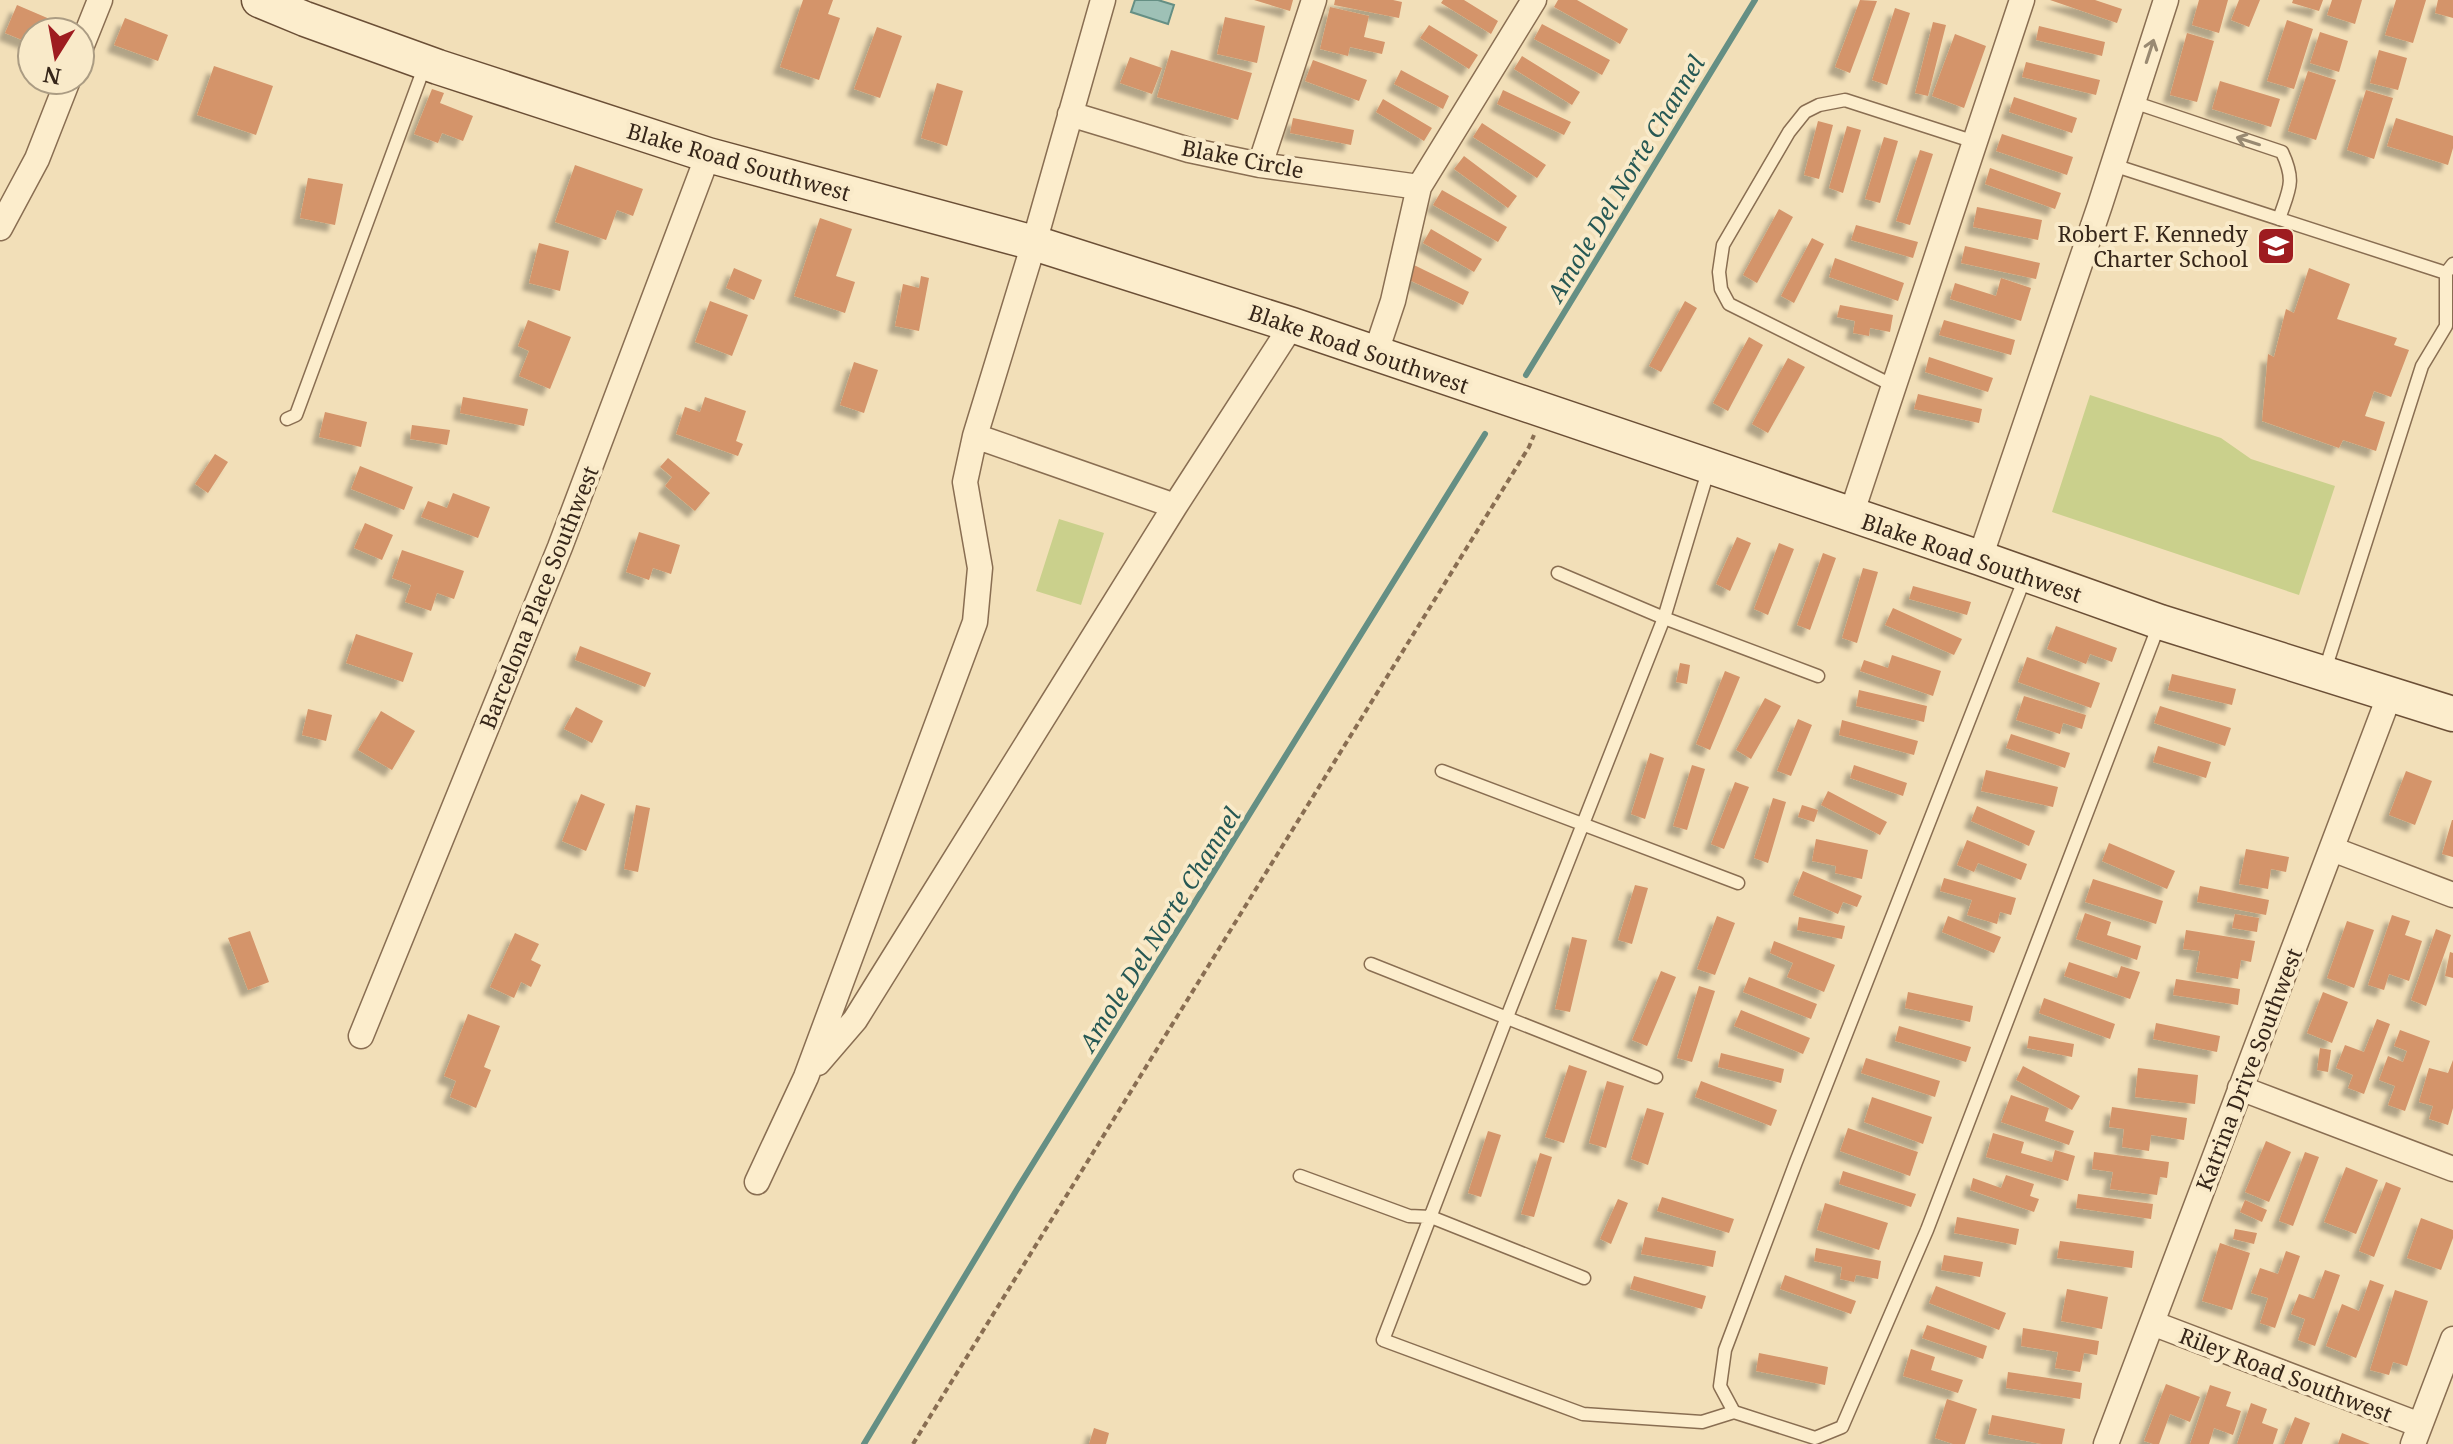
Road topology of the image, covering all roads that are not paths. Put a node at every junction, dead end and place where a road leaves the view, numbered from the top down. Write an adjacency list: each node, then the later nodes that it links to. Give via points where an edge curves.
1 (259, 0): 7 (main road, Blake Road Southwest)
2 (1103, 0): 10 (street)
3 (1314, 0): 13 (street)
4 (1534, 0): 15 (street)
5 (2022, 0): 11 (street)
6 (2166, 0): 9 (street, one-way to 6)
7 (426, 62): 12 (main road, Blake Road Southwest); 23 (lane, via 296,415)
8 (62, 96): 17 (street, via 37,159)
9 (2133, 102): 14 (street); 16 (lane, one-way to 9, via 2291,172 2282,152)
10 (1070, 114): 13 (street, Blake Circle); 18 (street)
11 (1975, 142): 22 (street); 22 (lane, via 1845,100 1819,105 1805,112 1789,132 1723,245 1719,272 1729,304)
12 (708, 155): 18 (main road, Blake Road Southwest); 44 (street, Barcelona Place Southwest, via 560,547)
13 (1260, 165): 15 (street, Blake Circle)
14 (2113, 165): 16 (lane); 28 (street)
15 (1419, 187): 21 (street)
16 (2279, 219): 19 (lane)
17 (0, 228)
18 (1034, 243): 20 (main road, Blake Road Southwest); 24 (street)
19 (2450, 268): 33 (lane, via 2446,326 2422,366)
20 (1292, 325): 21 (main road, Blake Road Southwest); 26 (street)
21 (1376, 352): 25 (main road, Blake Road Southwest)
22 (1894, 386): 27 (street)
23 (287, 419)
24 (975, 436): 26 (street); 45 (street, via 965,482 980,568 975,622)
25 (1709, 468): 27 (main road, Blake Road Southwest); 31 (lane)
26 (1175, 506): 45 (street, via 855,1020)
27 (1851, 515): 28 (main road, Blake Road Southwest)
28 (1980, 558): 30 (main road, Blake Road Southwest)
29 (1558, 573): 31 (lane)
30 (2026, 575): 32 (main road, Blake Road Southwest); 55 (lane, via 1725,1350 1720,1386)
31 (1664, 618): 34 (lane); 38 (lane)
32 (2160, 622): 33 (main road, Blake Road Southwest); 55 (lane, via 1933,1216 1842,1427 1815,1438)
33 (2324, 673): 35 (main road, Blake Road Southwest)
34 (1818, 676)
35 (2390, 694): 36 (main road, Blake Road Southwest); 39 (street, Katrina Drive Southwest)
36 (2453, 714)
37 (1442, 771): 38 (lane)
38 (1583, 824): 40 (lane); 43 (lane)
39 (2332, 849): 41 (street); 47 (street, Katrina Drive Southwest)
40 (1738, 883)
41 (2453, 895)
42 (1371, 964): 43 (lane)
43 (1507, 1017): 46 (lane); 51 (lane)
44 (361, 1036)
45 (806, 1077): 50 (street)
46 (1656, 1077)
47 (2240, 1088): 48 (street); 53 (street, Katrina Drive Southwest)
48 (2453, 1169)
49 (1300, 1176): 51 (lane, via 1409,1216)
50 (757, 1182)
51 (1431, 1217): 52 (lane); 55 (lane, via 1383,1340 1583,1414 1702,1422)
52 (1584, 1278)
53 (2152, 1323): 56 (street, Riley Road Southwest); 57 (street, Katrina Drive Southwest)
54 (2453, 1339): 56 (street)
55 (1734, 1412)
56 (2417, 1435)
57 (2106, 1444)

